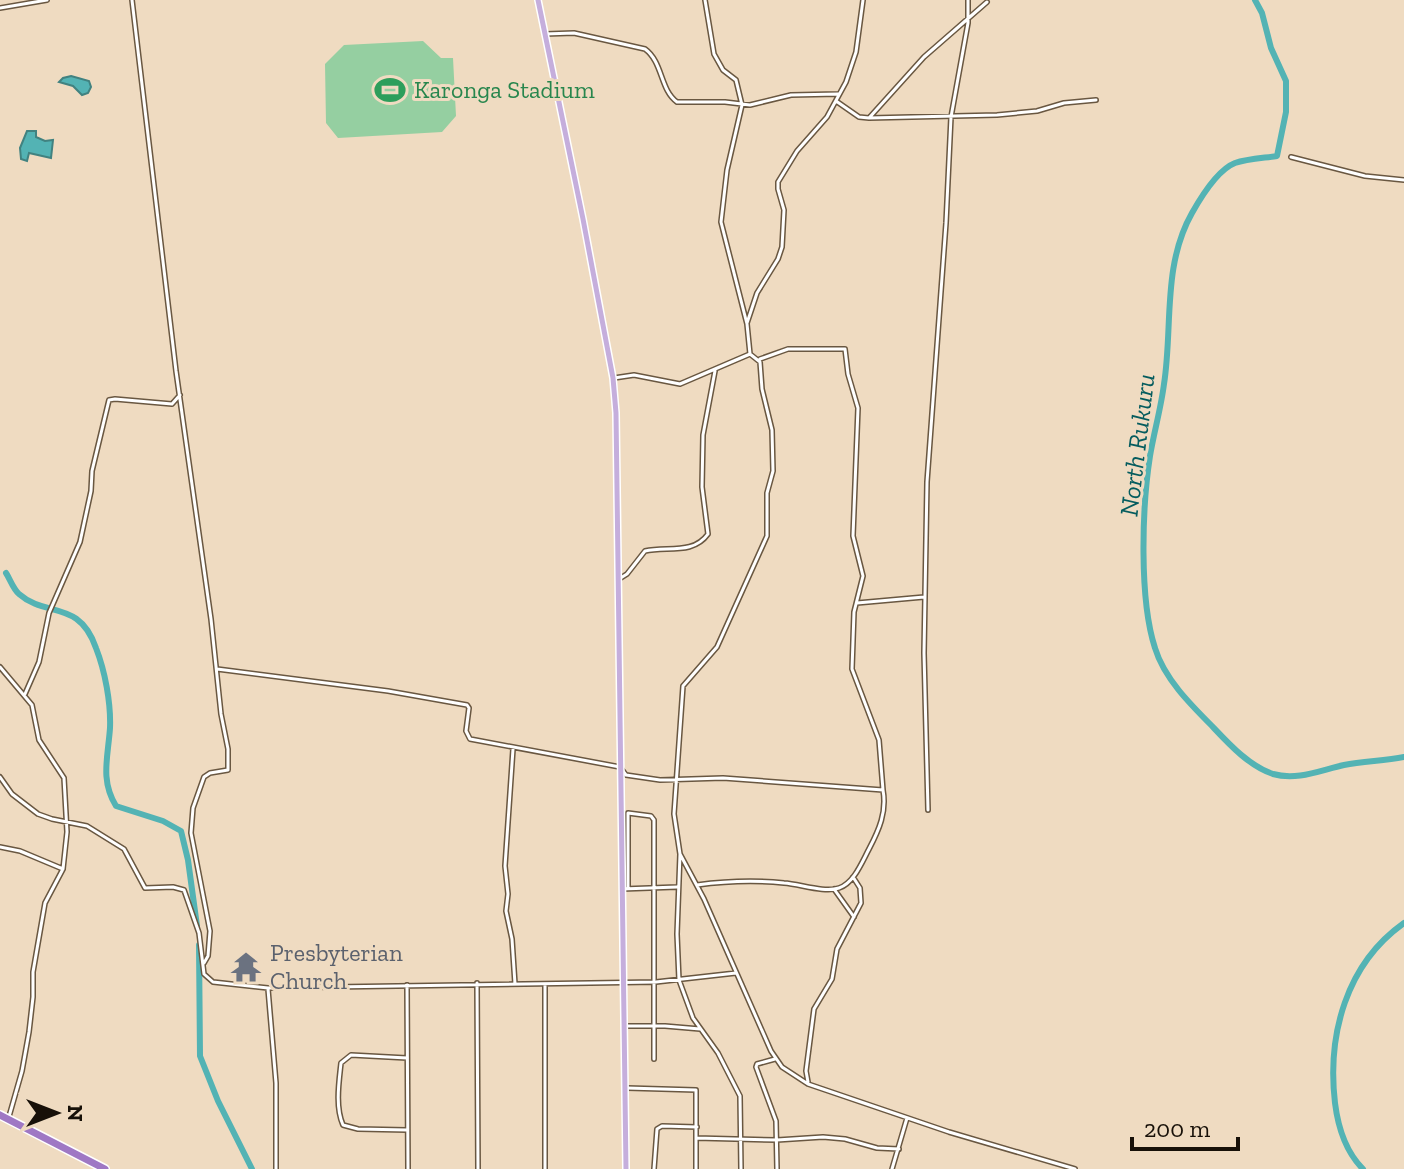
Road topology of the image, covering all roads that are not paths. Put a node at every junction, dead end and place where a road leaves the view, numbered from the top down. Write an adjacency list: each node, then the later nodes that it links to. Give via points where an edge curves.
1 (47, 0): 8 (street)
2 (132, 0): 24 (street)
3 (538, 0): 10 (main road)
4 (705, 0): 14 (street, via 714,54 736,80)
5 (863, 0): 11 (street, via 856,52)
6 (968, 0): 9 (street)
7 (987, 2): 9 (street)
8 (0, 8)
9 (968, 18): 15 (street); 16 (street)
10 (545, 34): 14 (street, via 574,33 638,46 654,56 674,101); 23 (main road)
11 (839, 94): 13 (street); 14 (street, via 791,95)
12 (1096, 100): 15 (street, via 1037,111)
13 (836, 101): 16 (street); 19 (street, via 778,182 784,210 782,247)
14 (742, 105): 19 (street, via 721,222)
15 (951, 117): 16 (street); 26 (street)
16 (869, 118)
17 (1291, 157): 18 (street)
18 (1404, 180)
19 (747, 324): 20 (street)
20 (750, 354): 21 (street); 22 (street)
21 (759, 360): 27 (street, via 788,349 845,349 858,408 853,540 863,576); 34 (street, via 771,425 767,536 717,647 683,686)
22 (715, 371): 23 (street, via 680,384 634,375); 25 (street, via 703,435 708,534 686,548 645,551)
23 (613, 378): 25 (main road)
24 (180, 395): 29 (street); 30 (street, via 172,404 109,400 80,542 49,613 39,662)
25 (619, 579): 32 (main road)
26 (924, 597): 27 (street); 36 (street)
27 (856, 603): 35 (street, via 852,669 878,735)
28 (0, 667): 30 (street)
29 (217, 669): 31 (street, via 467,705 468,737); 48 (street, via 229,768 204,777 191,829 210,931)
30 (25, 694): 37 (street, via 39,740 64,778)
31 (513, 748): 32 (street); 55 (street, via 505,866)
32 (620, 767): 34 (street, via 626,775); 45 (main road)
33 (0, 777): 37 (street, via 38,814)
34 (677, 780): 35 (street, via 723,778); 39 (street, via 674,822)
35 (883, 790): 41 (street, via 882,821)
36 (928, 810)
37 (67, 822): 40 (street); 48 (street, via 91,828 124,849 145,888 184,890)
38 (0, 847): 40 (street)
39 (680, 854): 42 (street); 44 (street)
40 (63, 869): 68 (street, via 45,903 29,1032)
41 (853, 877): 46 (street); 47 (street, via 861,896)
42 (697, 885): 46 (street, via 737,880); 49 (street)
43 (654, 887): 44 (street); 45 (street); 45 (street, via 654,820 634,812 628,813); 52 (street)
44 (677, 887): 50 (street)
45 (625, 888): 51 (main road)
46 (834, 889): 47 (street)
47 (854, 917): 64 (street, via 837,949 832,979 814,1009)
48 (204, 963): 57 (street, via 209,981)
49 (736, 973): 50 (street); 63 (street)
50 (679, 980): 52 (street); 60 (street)
51 (623, 982): 52 (street); 56 (street); 58 (main road)
52 (656, 982): 59 (street)
53 (477, 983): 54 (street); 55 (street); 78 (street)
54 (407, 984): 57 (street); 61 (street)
55 (515, 984): 56 (street)
56 (545, 984): 79 (street)
57 (268, 988): 76 (street)
58 (625, 1026): 59 (street); 65 (main road)
59 (656, 1027): 60 (street); 62 (street)
60 (700, 1029): 72 (street, via 737,1088)
61 (407, 1058): 70 (street); 70 (street, via 351,1055 341,1063 338,1087 343,1125)
62 (654, 1059)
63 (775, 1059): 64 (street); 73 (street, via 756,1067 775,1116)
64 (808, 1084): 67 (street)
65 (625, 1088): 69 (street, via 693,1089); 80 (main road)
66 (0, 1115): 68 (highway)
67 (907, 1118): 74 (street); 86 (street)
68 (8, 1120): 75 (highway)
69 (697, 1127): 71 (street); 81 (street, via 657,1129)
70 (407, 1130): 77 (street)
71 (696, 1138): 72 (street); 82 (street)
72 (740, 1138): 73 (street); 83 (street)
73 (777, 1140): 74 (street, via 823,1137); 84 (street)
74 (899, 1149): 85 (street)
75 (105, 1169)
76 (276, 1169)
77 (408, 1169)
78 (478, 1169)
79 (545, 1169)
80 (626, 1169)
81 (654, 1169)
82 (696, 1169)
83 (741, 1169)
84 (777, 1169)
85 (892, 1169)
86 (1075, 1169)

